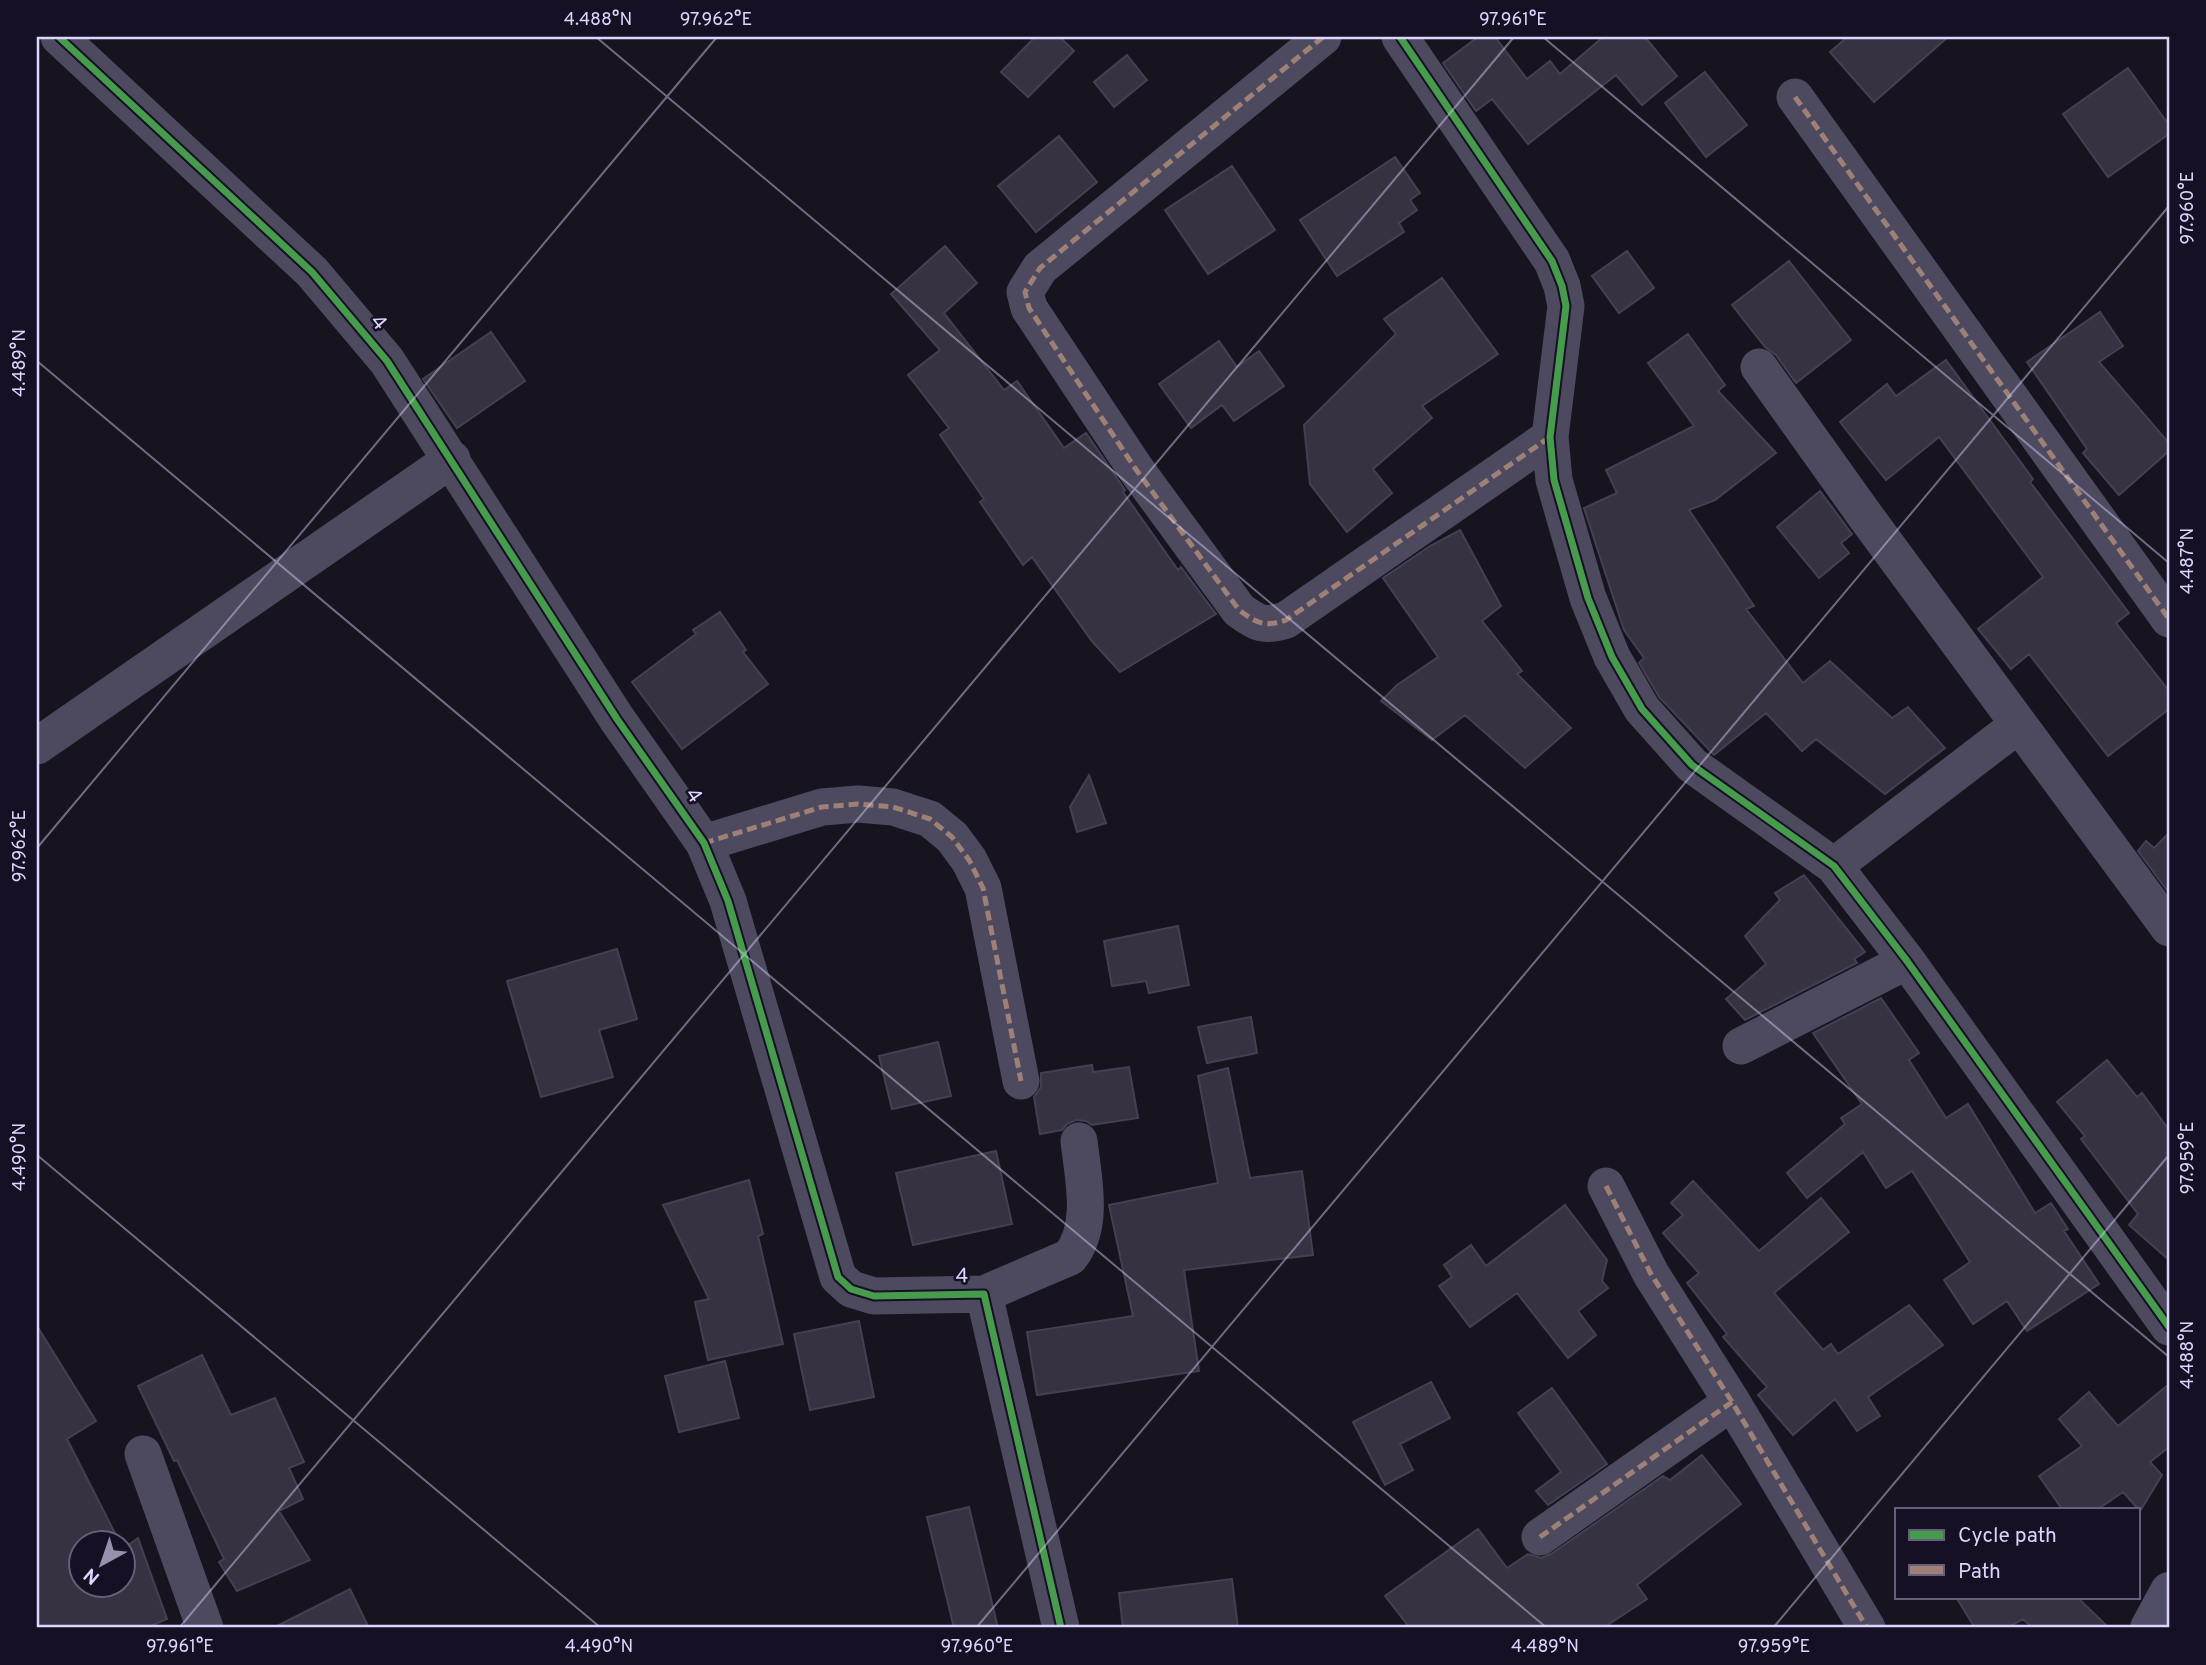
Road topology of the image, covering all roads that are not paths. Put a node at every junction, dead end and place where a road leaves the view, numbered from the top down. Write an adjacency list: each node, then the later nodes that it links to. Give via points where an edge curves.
1 (59, 37): 7 (street, 4, via 312,272 387,361)
2 (1322, 37): 6 (street, via 1041,268 1025,292 1029,308 1135,468 1239,610 1269,626 1286,620)
3 (1400, 37): 6 (street, via 1552,261 1562,286 1566,306)
4 (1795, 97): 8 (street)
5 (1759, 366): 9 (street)
6 (1550, 437): 12 (street, via 1554,480 1588,598 1612,657 1642,709 1692,765)
7 (452, 459): 10 (street); 11 (street, 4, via 617,719)
8 (2169, 619)
9 (2018, 725): 12 (street); 13 (street)
10 (37, 746)
11 (704, 843): 16 (street, via 822,807 893,807 930,819 952,837 983,888); 19 (street, 4, via 728,901 838,1277 851,1289 874,1296)
12 (1834, 866): 14 (street)
13 (2169, 928)
14 (1907, 961): 15 (street); 20 (street)
15 (1741, 1046)
16 (1021, 1080)
17 (1079, 1141): 19 (street, via 1086,1199 1078,1247 1070,1257)
18 (1606, 1186): 21 (street, via 1651,1274)
19 (984, 1294): 26 (street, 4)
20 (2169, 1327)
21 (1732, 1402): 23 (street); 27 (street)
22 (143, 1454): 25 (street)
23 (1540, 1537)
24 (2169, 1591): 28 (main road)
25 (205, 1628)
26 (1061, 1628)
27 (1867, 1628)
28 (2149, 1628)

